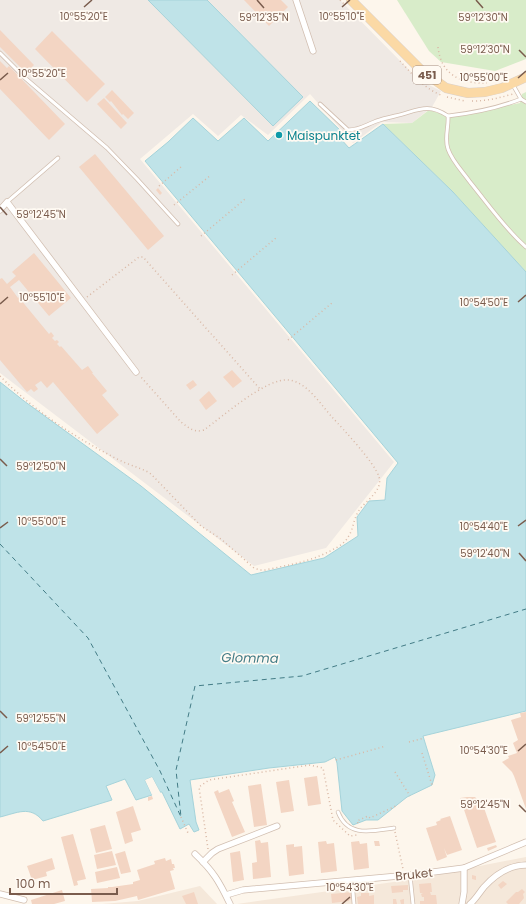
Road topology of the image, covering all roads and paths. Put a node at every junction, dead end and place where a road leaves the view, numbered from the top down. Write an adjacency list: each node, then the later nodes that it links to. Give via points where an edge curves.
1 (296, 0): 4 (street)
2 (351, 0): 8 (main road, 451, via 421,70 446,88 468,93 485,92)
3 (438, 47): 7 (path, via 441,62 449,73 468,81)
4 (313, 51)
5 (0, 53): 23 (lane, via 25,78 107,148)
6 (526, 78): 8 (main road, 451)
7 (493, 82)
8 (512, 84): 11 (lane)
9 (513, 94): 10 (path)
10 (508, 95)
11 (521, 99): 12 (lane); 14 (lane, via 468,114)
12 (526, 102)
13 (320, 104): 14 (lane, via 348,130 357,130 384,118 422,108 434,109)
14 (448, 116): 26 (lane, via 446,144 451,157)
15 (58, 158): 20 (lane)
16 (182, 166): 18 (path)
17 (211, 175): 21 (path)
18 (159, 186)
19 (245, 200): 24 (path)
20 (7, 202): 22 (street); 28 (street)
21 (174, 205)
22 (0, 210)
23 (178, 224)
24 (201, 236)
25 (277, 237): 27 (path)
26 (526, 248)
27 (232, 275)
28 (82, 301): 31 (street); 33 (path, via 139,257 143,257)
29 (333, 302): 30 (path)
30 (288, 340)
31 (136, 372): 33 (path, via 181,422 198,432)
32 (0, 376): 33 (path, via 43,413 76,436 151,474 201,526 251,566 260,570 311,560 339,546 349,536 357,514 380,483 378,473 372,464 306,387 289,380 274,382)
33 (260, 389)
34 (424, 738): 35 (path)
35 (409, 742)
36 (386, 746): 38 (path)
37 (422, 753): 40 (path)
38 (336, 760)
39 (395, 772): 41 (path)
40 (432, 785)
41 (410, 796)
42 (398, 805): 45 (path, via 370,818 368,816 357,821)
43 (338, 812): 48 (lane, via 342,821 350,828)
44 (181, 817): 49 (path)
45 (358, 823)
46 (277, 826): 52 (street)
47 (394, 828): 48 (lane); 56 (path)
48 (371, 831): 52 (path, via 350,836 333,820 323,768 310,765 209,780 199,787)
49 (188, 832)
50 (526, 842): 55 (street, Bruket)
51 (195, 854): 53 (street)
52 (209, 855): 53 (street)
53 (203, 862): 59 (street, via 214,874)
54 (526, 865): 65 (street, via 502,872 485,886)
55 (464, 868): 56 (street, Bruket); 64 (street)
56 (407, 875): 57 (street, Bruket); 63 (lane)
57 (352, 880): 59 (street, Bruket, via 243,890); 62 (lane)
58 (0, 894): 60 (street)
59 (226, 895): 61 (street)
60 (24, 900)
61 (230, 904)
62 (354, 904)
63 (413, 904)
64 (462, 904)
65 (470, 904)

